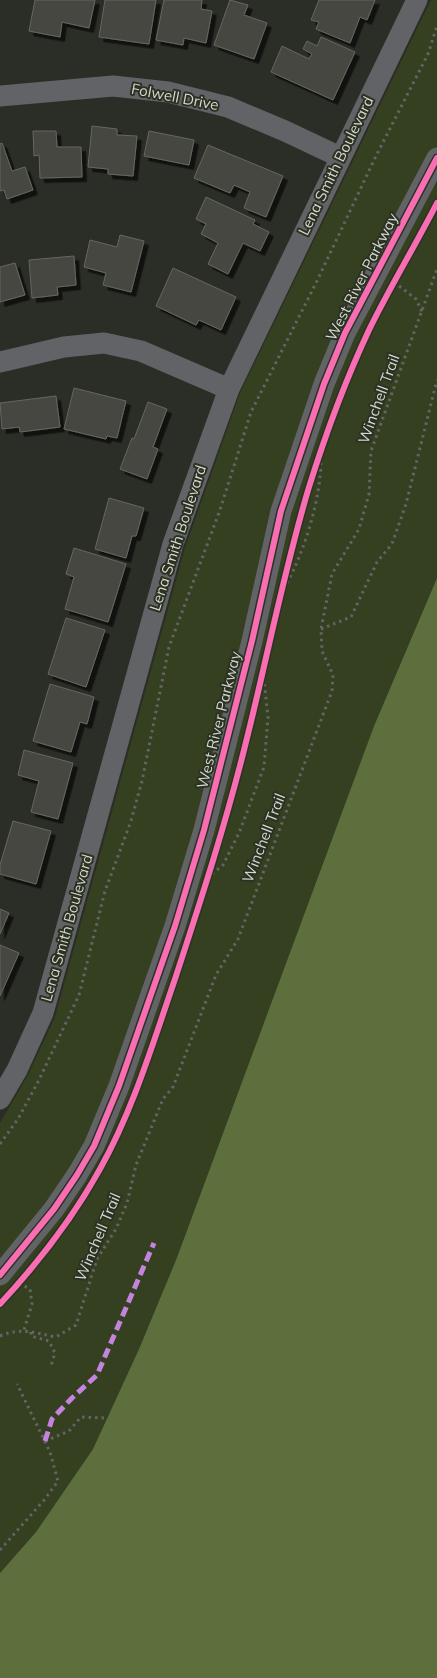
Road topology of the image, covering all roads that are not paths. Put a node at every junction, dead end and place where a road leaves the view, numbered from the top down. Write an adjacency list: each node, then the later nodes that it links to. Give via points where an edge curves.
1 (417, 0): 3 (street, Lena Smith Boulevard)
2 (0, 96): 3 (street, Folwell Drive, via 113,86 168,92 228,107)
3 (340, 157): 6 (street, Lena Smith Boulevard)
4 (437, 158): 8 (street, West River Parkway, via 345,333 324,384 281,511 204,830 175,926 119,1086 94,1146)
5 (0, 362): 6 (street, via 64,347 104,343 141,350)
6 (229, 389): 7 (street, Lena Smith Boulevard, via 173,544 43,1013)
7 (0, 1099)
8 (6, 1282)

